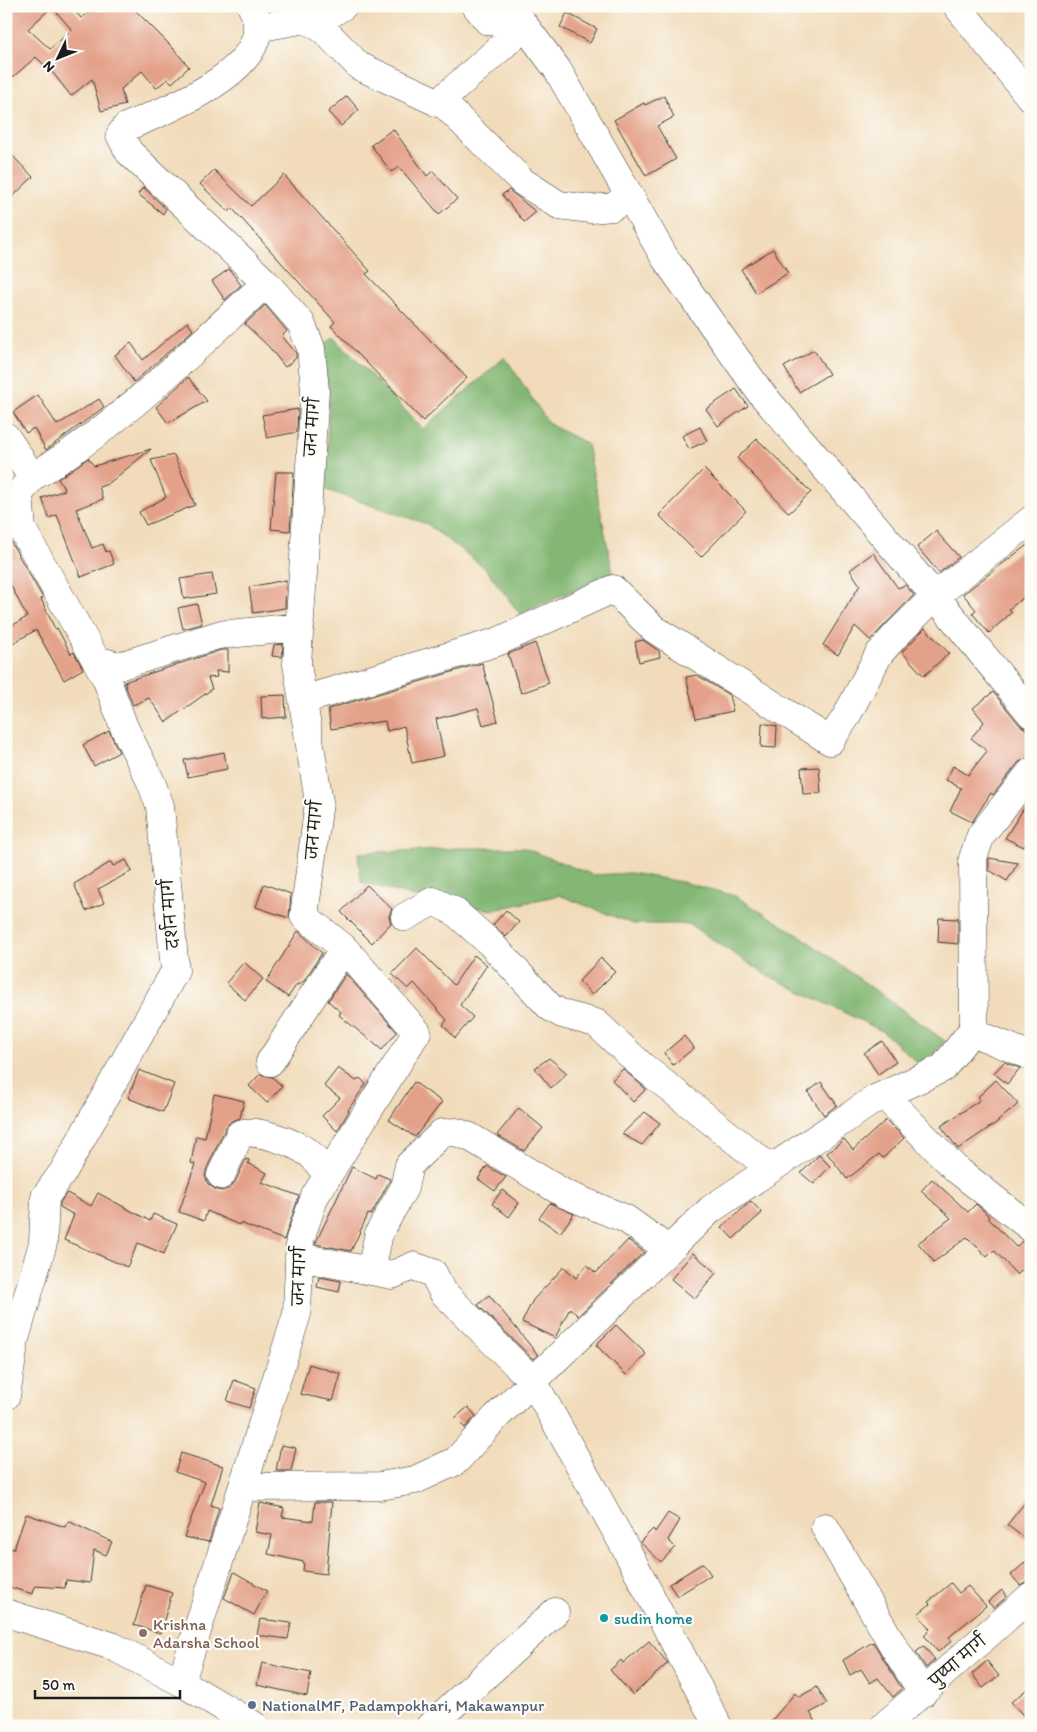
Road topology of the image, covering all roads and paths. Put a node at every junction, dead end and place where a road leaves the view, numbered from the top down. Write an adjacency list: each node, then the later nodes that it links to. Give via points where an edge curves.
1 (343, 6): 6 (street, via 330,14)
2 (476, 6): 7 (street, via 488,21)
3 (503, 6): 7 (street)
4 (957, 6): 8 (street)
5 (254, 17): 6 (street); 11 (street, जन मार्ग, via 256,41 244,60 212,87 126,127 120,135 129,152)
6 (306, 19): 9 (street, via 324,30 360,66)
7 (525, 26): 9 (street); 10 (street, via 558,68)
8 (1030, 101)
9 (438, 103): 10 (street, via 446,106 523,182 559,205 591,209 612,207)
10 (630, 197): 15 (street, via 664,258 760,392)
11 (266, 283): 13 (street, via 130,407 70,455); 16 (street, जन मार्ग, via 300,323 311,348 315,390)
12 (6, 437): 13 (street)
13 (32, 477): 17 (street, दर्शन मार्ग, via 19,494 22,530)
14 (1031, 520): 15 (street)
15 (935, 596): 18 (street, via 879,654 830,741 654,629 613,589 497,642); 19 (street)
16 (300, 627): 17 (street, via 218,635 119,666); 18 (street, जन मार्ग, via 298,664)
17 (96, 660): 35 (street, दर्शन मार्ग, via 160,806 175,971 45,1197 43,1243 15,1339)
18 (302, 700): 22 (street, जन मार्ग, via 319,802 304,916)
19 (1031, 714)
20 (1031, 772): 23 (street, via 980,835 973,858)
21 (405, 917): 27 (street, via 432,900 454,911 507,959 550,1006 562,1014 596,1023 642,1066)
22 (344, 948): 25 (street); 29 (street, जन मार्ग, via 417,1032)
23 (974, 1028): 24 (street, via 979,1035); 26 (street, via 943,1068)
24 (1031, 1056)
25 (270, 1062)
26 (884, 1095): 27 (street); 30 (street, via 956,1169)
27 (770, 1168): 31 (street, via 711,1209)
28 (221, 1175): 29 (street, via 240,1134 249,1131 310,1154)
29 (328, 1175): 32 (street, जन मार्ग, via 315,1196 300,1239)
30 (1031, 1228)
31 (669, 1250): 33 (street, via 626,1220 564,1194 470,1137 448,1132 442,1133 410,1165 404,1188 379,1233); 34 (street)
32 (299, 1257): 33 (street); 36 (street, जन मार्ग, via 297,1314)
33 (371, 1271): 34 (street, via 392,1275 413,1266 433,1273 443,1292)
34 (533, 1381): 36 (street, via 456,1461 415,1480 380,1486); 45 (street, via 626,1549)
35 (6, 1396)
36 (243, 1487): 41 (street, जन मार्ग)
37 (825, 1527): 42 (street)
38 (1031, 1596): 42 (street, पुष्पा मार्ग)
39 (555, 1612): 44 (street)
40 (6, 1613): 41 (street, via 112,1646)
41 (181, 1682): 43 (street)
42 (923, 1692): 46 (street, पुष्पा मार्ग)
43 (255, 1726)
44 (430, 1726)
45 (718, 1726)
46 (884, 1726)

